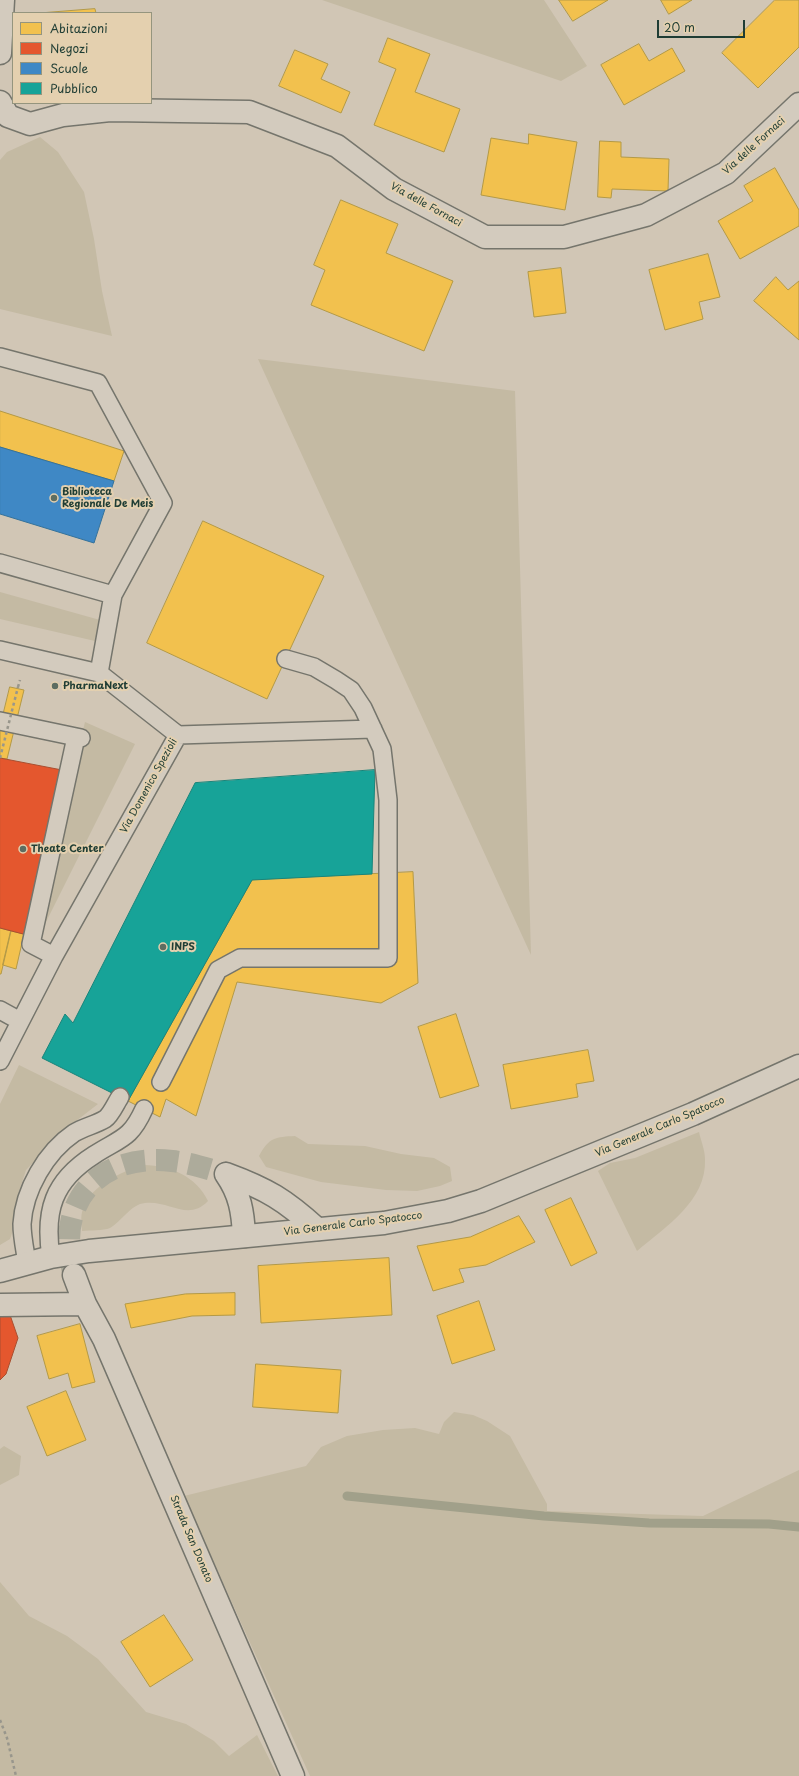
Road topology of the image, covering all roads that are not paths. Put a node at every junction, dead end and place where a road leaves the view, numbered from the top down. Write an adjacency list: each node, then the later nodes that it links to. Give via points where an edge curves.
1 (3, 0): 2 (street)
2 (0, 54)
3 (799, 104): 4 (street, Via delle Fornaci, via 726,173 646,215 564,237 485,237 394,189 337,146 249,112 110,110 63,115 30,124)
4 (3, 115)
5 (0, 357): 7 (lane, via 98,383 163,503)
6 (0, 563): 7 (lane)
7 (113, 595): 10 (lane)
8 (0, 650): 10 (lane)
9 (286, 659): 12 (lane, via 314,667 351,690)
10 (99, 673): 13 (lane, Via Domenico Spezioli)
11 (0, 721): 14 (lane, via 78,738 31,944)
12 (373, 729): 13 (lane); 19 (lane, via 382,749 388,800 388,958 240,958 218,970)
13 (178, 735): 14 (lane, Via Domenico Spezioli)
14 (54, 956): 16 (lane, Via Domenico Spezioli)
15 (0, 1010): 16 (lane)
16 (20, 1020): 17 (lane, Via Domenico Spezioli)
17 (0, 1061)
18 (799, 1066): 22 (street, Via Generale Carlo Spatocco, via 693,1114 481,1201 415,1218)
19 (161, 1082)
20 (120, 1097): 25 (lane, via 106,1119 84,1128 65,1140 31,1187 22,1225)
21 (144, 1109): 24 (lane, via 127,1136 93,1155 62,1183 53,1200 48,1218)
22 (317, 1229): 23 (street, Via Generale Carlo Spatocco); 23 (street, via 287,1202 226,1174 237,1192)
23 (244, 1236): 24 (street, Via Generale Carlo Spatocco, via 128,1246)
24 (51, 1257): 25 (street, Via Generale Carlo Spatocco)
25 (27, 1263): 26 (street, Via Generale Carlo Spatocco)
26 (0, 1271)
27 (74, 1275): 28 (street, Strada San Donato)
28 (84, 1304): 29 (street); 30 (street, Strada San Donato, via 104,1339)
29 (0, 1305)
30 (293, 1776)

